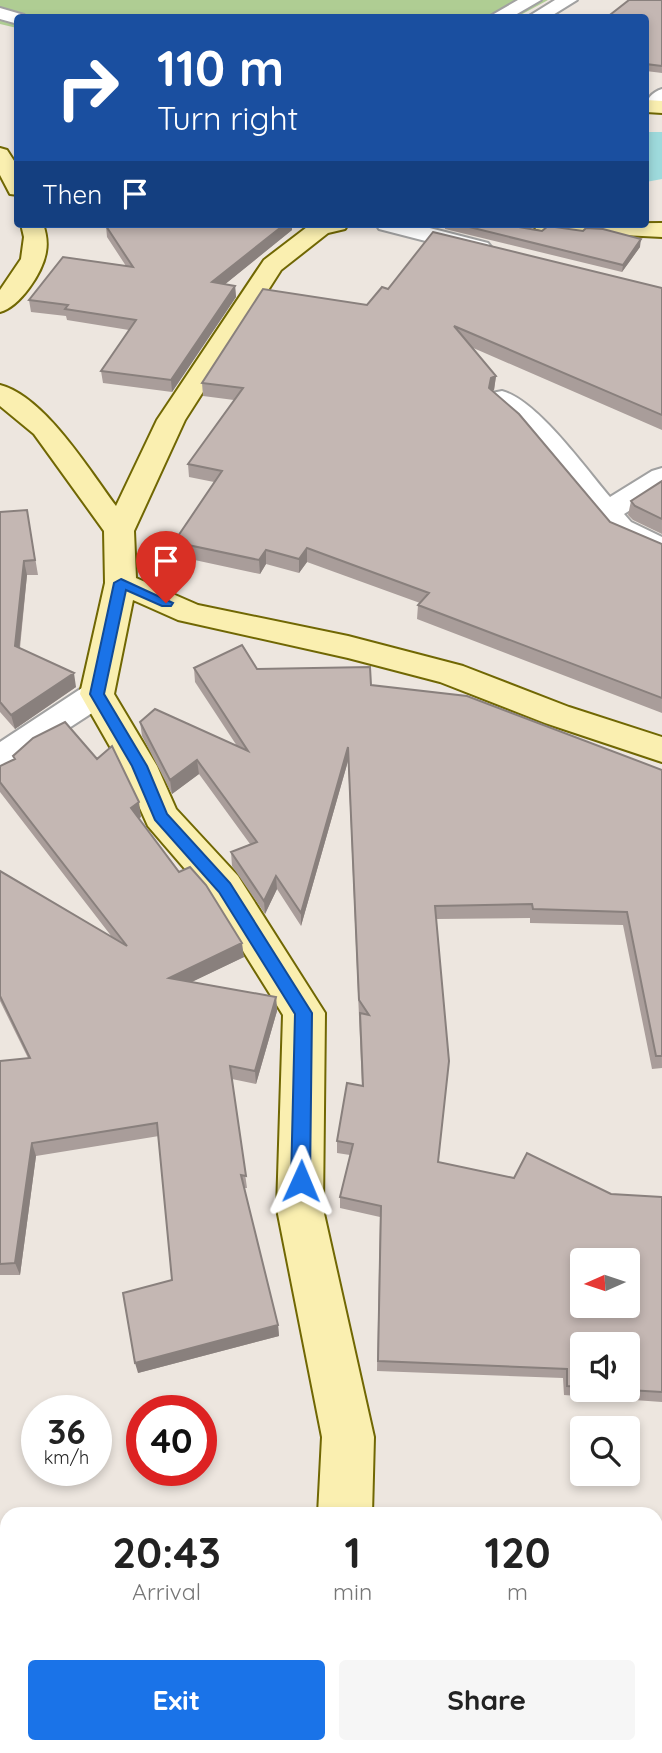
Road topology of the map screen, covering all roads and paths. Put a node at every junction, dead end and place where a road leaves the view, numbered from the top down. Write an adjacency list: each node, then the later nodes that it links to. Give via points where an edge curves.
1 (532, 0): 3 (street)
2 (568, 0): 4 (street)
3 (503, 14)
4 (542, 14)
5 (0, 154): 6 (street)
6 (14, 181)
7 (32, 228): 13 (street, via 31,269)
8 (320, 228): 18 (street, via 272,265 171,420)
9 (402, 228): 12 (street)
10 (623, 228): 11 (street)
11 (662, 230)
12 (503, 254)
13 (0, 304)
14 (0, 393): 18 (street, via 44,428)
15 (502, 399): 17 (street, via 529,420)
16 (662, 477): 17 (street)
17 (607, 512): 19 (street, via 620,528)
18 (119, 531): 20 (street)
19 (662, 549)
20 (121, 583): 21 (street); 22 (street, via 189,613 450,674)
21 (97, 694): 23 (street, via 23,741); 24 (street, via 139,766 161,816 224,887 304,1013 300,1209 348,1437)
22 (662, 750)
23 (0, 762)
24 (345, 1507)

